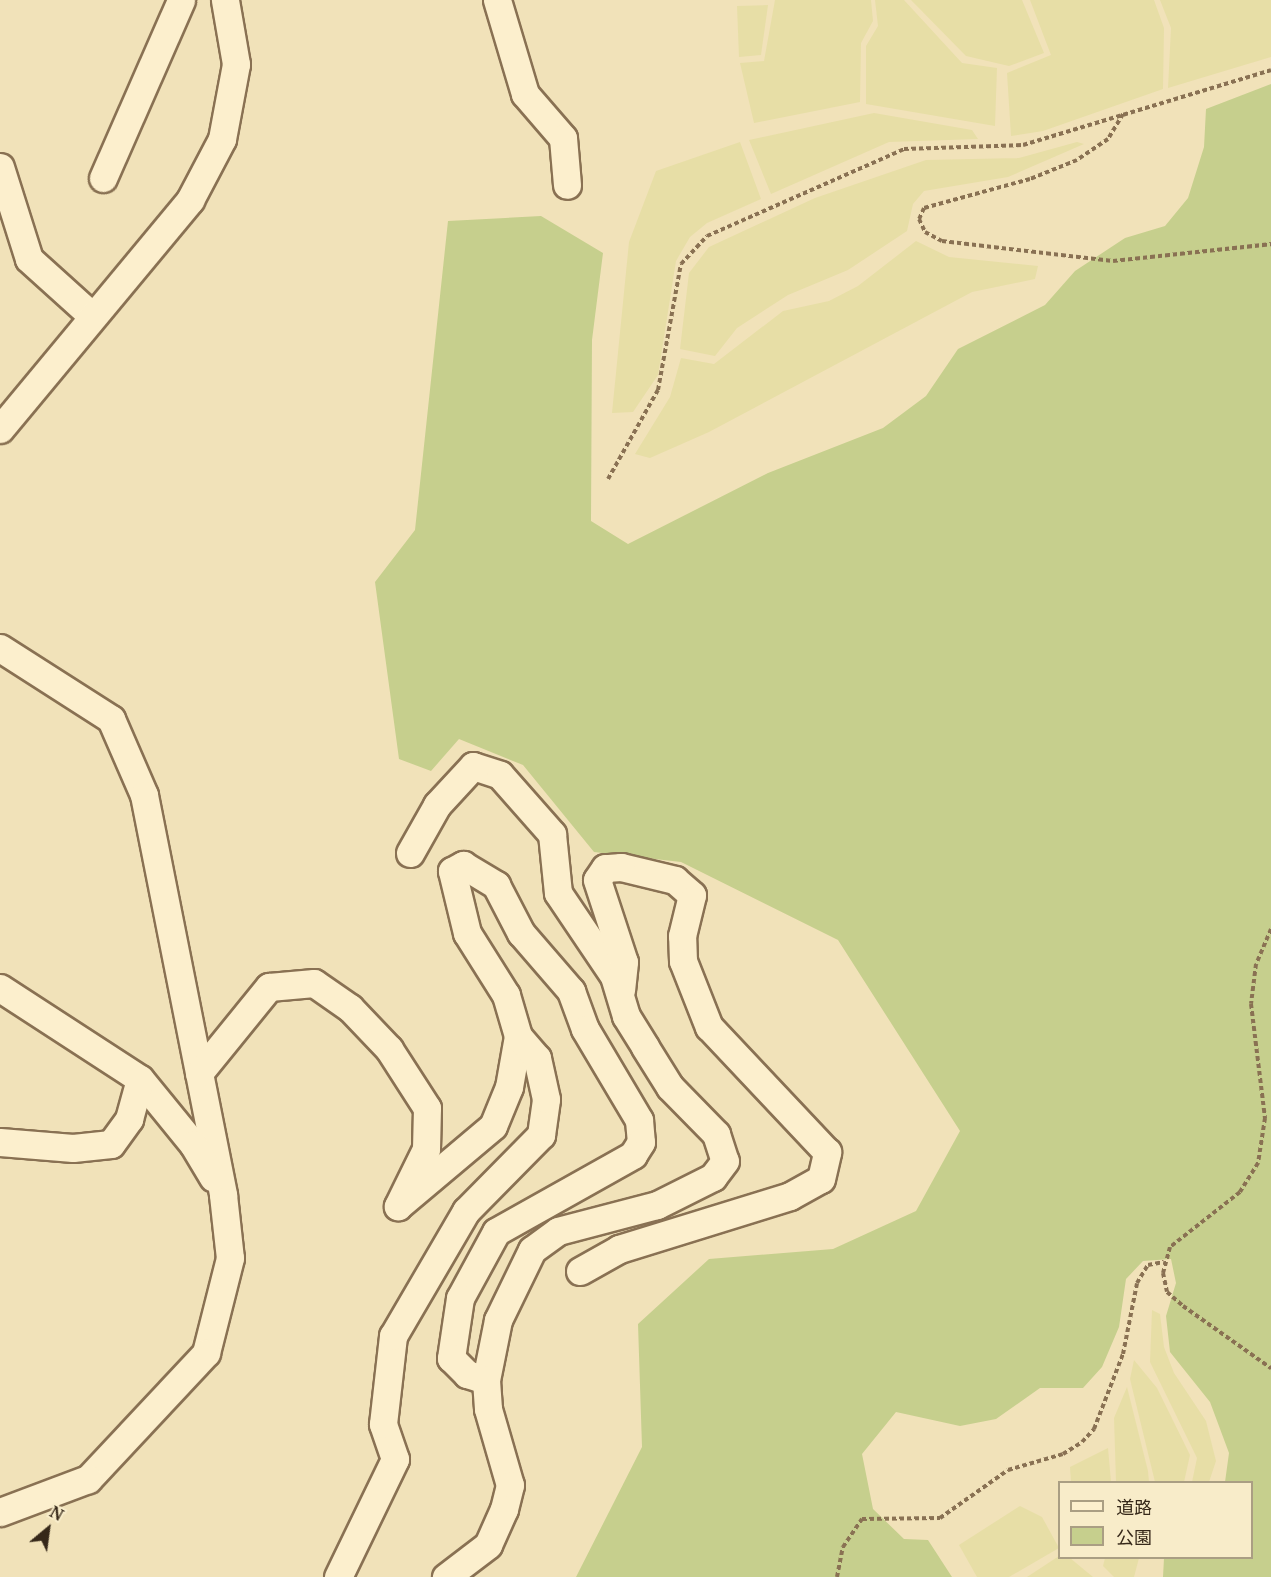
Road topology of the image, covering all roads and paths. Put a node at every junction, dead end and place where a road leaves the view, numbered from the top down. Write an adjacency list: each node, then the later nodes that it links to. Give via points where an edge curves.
1 (181, 0): 7 (lane)
2 (225, 0): 10 (lane, via 236,64 222,139 190,200)
3 (498, 0): 8 (lane, via 525,94 563,138)
4 (1271, 70): 5 (path)
5 (1123, 114): 9 (path, via 1108,139 1077,160 1030,180 924,208 919,219 925,232 942,241 1113,261); 12 (path, via 1023,145 904,149 706,236 681,264 658,390)
6 (0, 167): 10 (lane, via 29,259)
7 (103, 178)
8 (567, 184)
9 (1271, 244)
10 (91, 315): 11 (lane)
11 (0, 429)
12 (608, 479)
13 (0, 648): 19 (lane, via 111,719 144,795)
14 (410, 853): 17 (lane, via 437,805 473,766 500,775 552,834 558,893 614,975)
15 (1271, 928): 23 (path, via 1256,964 1251,1004 1265,1118 1258,1163 1240,1192 1170,1247)
16 (0, 988): 20 (lane)
17 (620, 997): 24 (lane, via 624,962 597,880 605,868 621,867 675,880 692,895 682,936 683,961 709,1027 827,1152 821,1179 790,1196 619,1249); 26 (lane, via 626,1016 670,1087 716,1134 725,1161 713,1177 657,1205 558,1231 532,1250 498,1320)
18 (518, 1036): 19 (lane, via 509,1087 493,1126 398,1206 426,1149 427,1108 388,1049 350,1008 314,983 269,987); 26 (lane, via 506,995 467,933 453,894 452,871 463,865 496,885 521,933 571,991 585,1029 639,1120 641,1142 633,1155 496,1232 460,1298 451,1358 466,1374); 28 (lane, via 537,1058 546,1098 541,1135 466,1210 393,1336 383,1424 395,1459)
19 (199, 1073): 22 (lane)
20 (140, 1080): 21 (lane, via 129,1119 111,1144 73,1148); 22 (lane, via 193,1144)
21 (0, 1142)
22 (223, 1195): 27 (lane, via 230,1258 206,1353 87,1479)
23 (1164, 1262): 25 (path, via 1167,1292); 30 (path, via 1148,1265 1137,1283 1123,1354 1094,1429 1082,1442 1063,1454 1008,1470 940,1518 862,1519 843,1547)
24 (580, 1271)
25 (1271, 1368)
26 (486, 1380): 29 (lane, via 488,1409 510,1485 488,1545)
27 (0, 1512)
28 (338, 1577)
29 (446, 1577)
30 (837, 1577)

